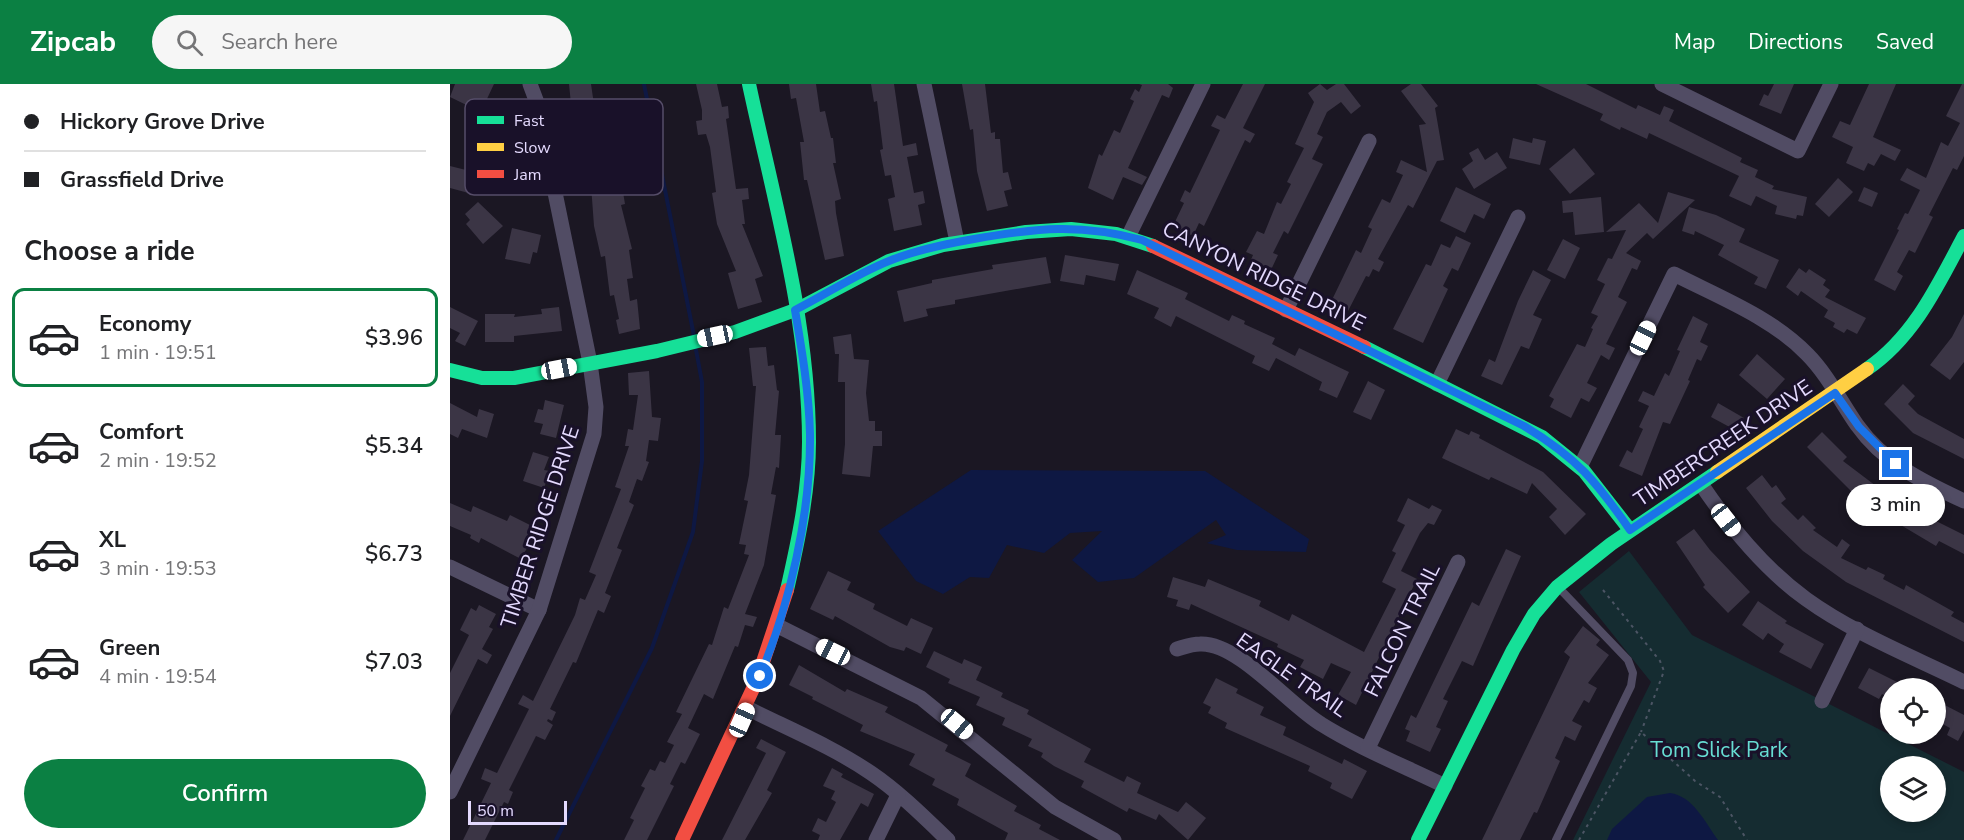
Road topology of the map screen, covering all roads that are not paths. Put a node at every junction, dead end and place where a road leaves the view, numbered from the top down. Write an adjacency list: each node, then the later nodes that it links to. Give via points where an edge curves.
1 (530, 84): 7 (street, TIMBER RIDGE DRIVE)
2 (749, 84): 14 (street)
3 (924, 84): 13 (street)
4 (1203, 84): 12 (street)
5 (1662, 84): 6 (street, via 1798,151)
6 (1831, 84)
7 (536, 99)
8 (1369, 141): 15 (street)
9 (556, 195): 16 (street, TIMBER RIDGE DRIVE)
10 (1518, 217): 18 (street)
11 (1964, 236): 19 (street, TIMBERCREEK DRIVE, via 1937,291 1909,331 1883,358)
12 (1128, 237): 13 (street, CANYON RIDGE DRIVE, via 1061,227); 15 (street, CANYON RIDGE DRIVE, via 1163,249)
13 (957, 242): 14 (street, CANYON RIDGE DRIVE, via 890,261 848,279)
14 (795, 310): 16 (street, CANYON RIDGE DRIVE, via 739,331); 28 (street, via 807,398 808,462 798,542)
15 (1286, 310): 18 (street, CANYON RIDGE DRIVE)
16 (590, 363): 17 (street, CANYON RIDGE DRIVE, via 503,380 469,378); 27 (street, TIMBER RIDGE DRIVE, via 596,395 594,434)
17 (450, 370)
18 (1437, 384): 20 (street, CANYON RIDGE DRIVE, via 1524,426 1554,444)
19 (1835, 393): 20 (street, via 1808,354 1785,334 1674,274); 21 (street, TIMBERCREEK DRIVE); 22 (street, via 1886,456 1924,482)
20 (1580, 467): 23 (street, CANYON RIDGE DRIVE, via 1600,487)
21 (1701, 484): 23 (street, TIMBERCREEK DRIVE); 29 (street, via 1737,534 1765,563 1806,599)
22 (1964, 501)
23 (1630, 530): 26 (street, TIMBERCREEK DRIVE)
24 (1458, 562): 34 (street, FALCON TRAIL)
25 (450, 567): 27 (street)
26 (1557, 587): 35 (street, TIMBERCREEK DRIVE, via 1534,614 1513,650); 43 (lane, via 1628,660 1633,673 1631,686)
27 (539, 610): 36 (street, TIMBER RIDGE DRIVE)
28 (778, 626): 33 (street); 41 (street, via 921,698 1056,807)
29 (1857, 629): 31 (street); 32 (street)
30 (1177, 649): 34 (street, EAGLE TRAIL, via 1200,644 1214,646 1265,678 1322,725)
31 (1964, 682)
32 (1822, 701)
33 (747, 708): 37 (street, via 838,753); 38 (street)
34 (1368, 748): 35 (street, EAGLE TRAIL)
35 (1445, 786): 42 (street, TIMBERCREEK DRIVE)
36 (450, 792)
37 (898, 795): 39 (street); 40 (street)
38 (682, 840)
39 (876, 840)
40 (948, 840)
41 (1114, 840)
42 (1418, 840)
43 (1556, 840)

